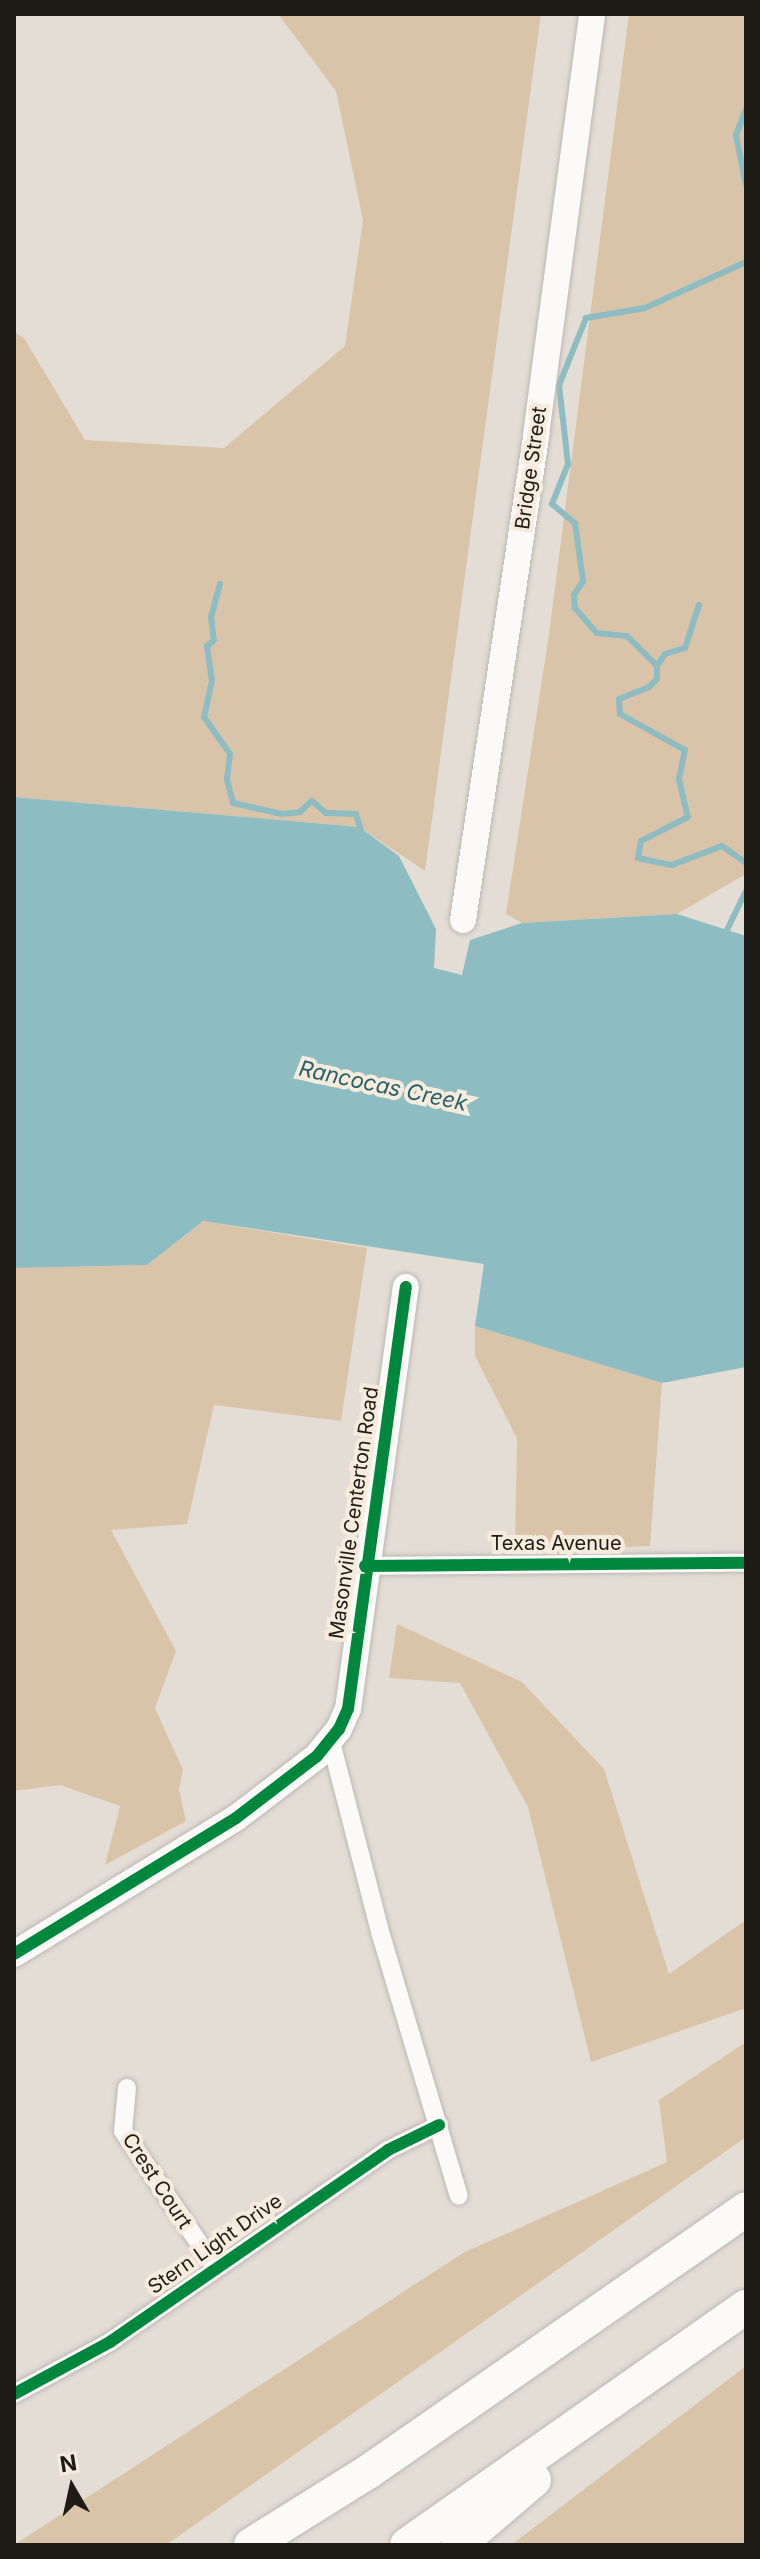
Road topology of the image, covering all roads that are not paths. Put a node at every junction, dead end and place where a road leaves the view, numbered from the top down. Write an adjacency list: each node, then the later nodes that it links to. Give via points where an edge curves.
1 (592, 14): 2 (main road, Bridge Street)
2 (463, 920)
3 (406, 1287): 5 (main road, Masonville Centerton Road)
4 (746, 1563): 5 (street, Texas Avenue)
5 (365, 1566): 6 (main road, Masonville Centerton Road, via 348,1709)
6 (331, 1742): 7 (main road, via 236,1818); 9 (street, via 381,1935)
7 (14, 1954)
8 (127, 2088): 12 (street, Crest Court, via 123,2131)
9 (439, 2125): 10 (street); 12 (street, Stern Light Drive, via 388,2150)
10 (459, 2196)
11 (746, 2209): 16 (highway, via 368,2472)
12 (215, 2267): 15 (street, Stern Light Drive, via 110,2342)
13 (746, 2307): 14 (highway)
14 (686, 2350): 17 (highway); 18 (highway)
15 (14, 2394)
16 (251, 2545)
17 (407, 2545)
18 (458, 2545)

